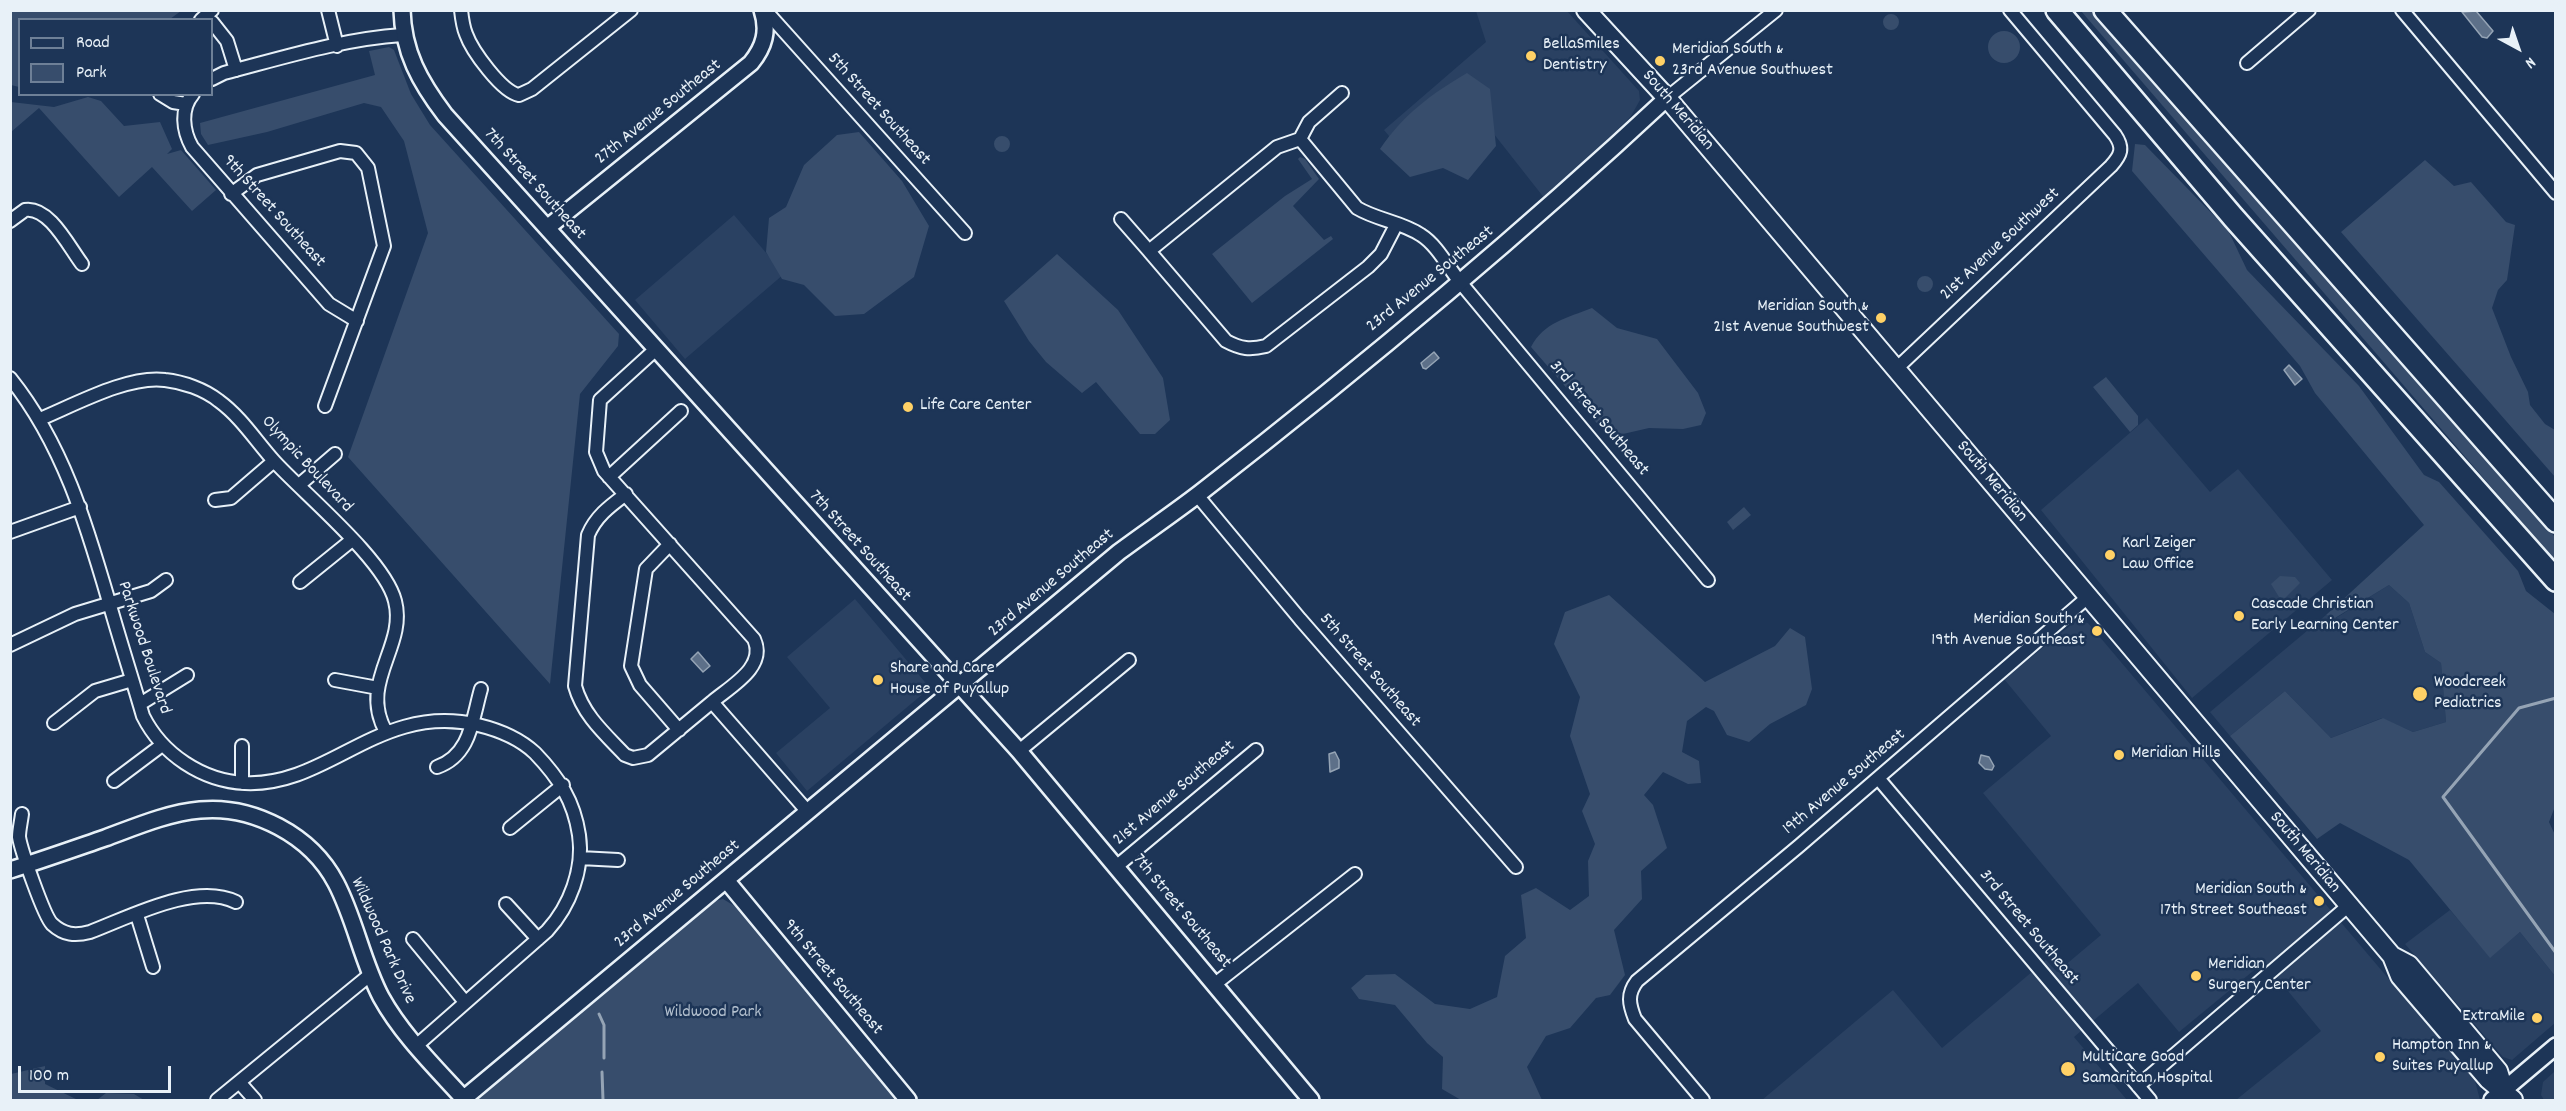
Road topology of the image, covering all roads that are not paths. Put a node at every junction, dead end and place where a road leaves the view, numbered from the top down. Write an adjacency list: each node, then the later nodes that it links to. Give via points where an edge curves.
1 (328, 10): 15 (street)
2 (402, 10): 14 (street, 7th Street Southeast)
3 (461, 10): 4 (street, via 466,34 476,53 507,90 519,95 532,89)
4 (631, 10)
5 (763, 10): 29 (street, 27th Avenue Southeast, via 764,41 751,63); 30 (street, 5th Street Southeast)
6 (1586, 10): 21 (main road, South Meridian)
7 (1776, 10): 21 (street)
8 (2010, 10): 36 (street, 21st Avenue Southwest, via 2119,142 2121,153)
9 (2057, 10): 55 (highway, via 2233,217)
10 (2105, 10): 49 (highway)
11 (2309, 10): 16 (street)
12 (2402, 10): 24 (street)
13 (213, 23): 17 (street, via 227,41)
14 (402, 35): 15 (street, via 378,36); 29 (street, 7th Street Southeast, via 428,93)
15 (337, 46): 17 (street)
16 (2247, 63)
17 (236, 70): 18 (street)
18 (213, 79)
19 (1342, 93): 23 (street, via 1309,122)
20 (163, 96): 22 (street)
21 (1667, 98): 33 (street, 23rd Avenue Southeast); 36 (main road, South Meridian)
22 (188, 104): 25 (street, 9th Street Southeast, via 186,135)
23 (1300, 139): 28 (street, 3rd Street Southeast, via 1357,208); 31 (street, via 1277,147)
24 (2556, 193)
25 (231, 194): 34 (street, 9th Street Southeast, via 329,304); 34 (street, via 257,175 340,151 356,153 368,168 384,238 382,254)
26 (1121, 219): 31 (street)
27 (10, 221): 32 (street, via 25,210 39,211)
28 (1396, 225): 31 (street, via 1382,254 1368,267 1266,346 1251,350 1227,341); 33 (street, 3rd Street Southeast, via 1423,236)
29 (547, 228): 35 (street, 7th Street Southeast)
30 (965, 233)
31 (1149, 251)
32 (82, 264)
33 (1460, 282): 46 (street, 23rd Avenue Southeast); 54 (street, 3rd Street Southeast)
34 (357, 321): 38 (street)
35 (655, 350): 43 (street, via 600,400 596,452); 64 (street, 7th Street Southeast)
36 (1896, 369): 57 (main road, South Meridian)
37 (10, 378): 40 (street, Parkwood Boulevard)
38 (325, 406)
39 (681, 411): 43 (street)
40 (40, 419): 42 (street, Olympic Boulevard, via 116,388 164,380 192,387 218,400); 48 (street, Parkwood Boulevard)
41 (335, 454): 44 (street)
42 (274, 461): 44 (street, Olympic Boulevard); 47 (street, via 231,498)
43 (609, 477): 45 (street)
44 (299, 485): 51 (street, Olympic Boulevard)
45 (626, 494): 52 (street); 71 (street, via 601,514 588,535 575,686 587,713 625,755 648,755)
46 (1197, 495): 64 (street, 23rd Avenue Southeast, via 1119,552); 89 (street, 5th Street Southeast)
47 (215, 500)
48 (80, 507): 50 (street); 58 (street, Parkwood Boulevard)
49 (2556, 522)
50 (10, 532)
51 (352, 540): 56 (street); 65 (street, Olympic Boulevard, via 378,569 396,602 395,625)
52 (670, 544): 67 (street, via 754,639 759,650 756,662); 71 (street, via 646,569 631,666 640,685)
53 (166, 580): 58 (street, via 151,591)
54 (1708, 580)
55 (2556, 580)
56 (300, 582)
57 (2088, 597): 78 (street, 19th Avenue Southeast); 95 (main road, South Meridian)
58 (109, 604): 59 (street, via 49,625); 62 (street, Parkwood Boulevard)
59 (10, 645)
60 (1129, 660): 76 (street)
61 (188, 675): 68 (street)
62 (132, 680): 68 (street, Parkwood Boulevard); 69 (street, via 95,691)
63 (335, 680): 65 (street)
64 (959, 686): 76 (street, 7th Street Southeast); 82 (street, 23rd Avenue Southeast)
65 (378, 688): 72 (street, Olympic Boulevard, via 377,712)
66 (482, 689): 70 (street)
67 (712, 702): 71 (street); 82 (street)
68 (140, 704): 73 (street, Parkwood Boulevard, via 148,726)
69 (54, 723)
70 (471, 724): 72 (street, Parkwood Boulevard, via 434,720); 77 (street, via 460,753); 81 (street, Parkwood Boulevard, via 522,742)
71 (679, 730)
72 (386, 732): 80 (street, Parkwood Boulevard, via 293,775 276,781)
73 (162, 745): 79 (street); 80 (street, Parkwood Boulevard, via 199,771)
74 (242, 747): 80 (street)
75 (1256, 750): 88 (street, 21st Avenue Southeast)
76 (1019, 751): 88 (street, 7th Street Southeast)
77 (437, 767)
78 (1878, 778): 106 (street, 3rd Street Southeast); 113 (street, 19th Avenue Southeast, via 1631,989 1630,1008 1641,1028)
79 (114, 781)
80 (242, 783)
81 (563, 785): 84 (street); 85 (street, Parkwood Boulevard, via 576,812)
82 (808, 812): 92 (street, 23rd Avenue Southeast)
83 (22, 814): 87 (street, via 20,837)
84 (510, 828)
85 (580, 858): 86 (street); 98 (street, Parkwood Boulevard, via 574,886 562,912)
86 (618, 860)
87 (28, 864): 90 (street, Wildwood Park Drive); 96 (street, via 49,921 63,932 81,934); 100 (street, Wildwood Park Drive, via 180,813 213,809 249,814 276,825 324,864 340,891)
88 (1117, 866): 101 (street, 7th Street Southeast)
89 (1516, 867)
90 (10, 870)
91 (1355, 874): 101 (street)
92 (726, 880): 108 (street, 23rd Avenue Southeast); 111 (street, 9th Street Southeast)
93 (236, 902): 96 (street, via 216,895 189,897)
94 (506, 904): 98 (street)
95 (2348, 906): 106 (street); 107 (main road, South Meridian, via 2392,956 2400,976)
96 (136, 915): 99 (street)
97 (413, 939): 102 (street)
98 (538, 939): 102 (street, Parkwood Boulevard)
99 (153, 967)
100 (371, 974): 103 (street, Wildwood Park Drive, via 390,1011); 105 (street)
101 (1215, 984): 112 (street, 7th Street Southeast)
102 (465, 1002): 103 (street, Parkwood Boulevard)
103 (416, 1046): 108 (street, Wildwood Park Drive)
104 (2556, 1046): 107 (street)
105 (239, 1082): 109 (street); 110 (street)
106 (2138, 1086): 114 (street, 3rd Street Southeast)
107 (2503, 1097)
108 (463, 1100)
109 (217, 1101)
110 (255, 1101)
111 (908, 1101)
112 (1311, 1101)
113 (1703, 1101)
114 (2150, 1101)

